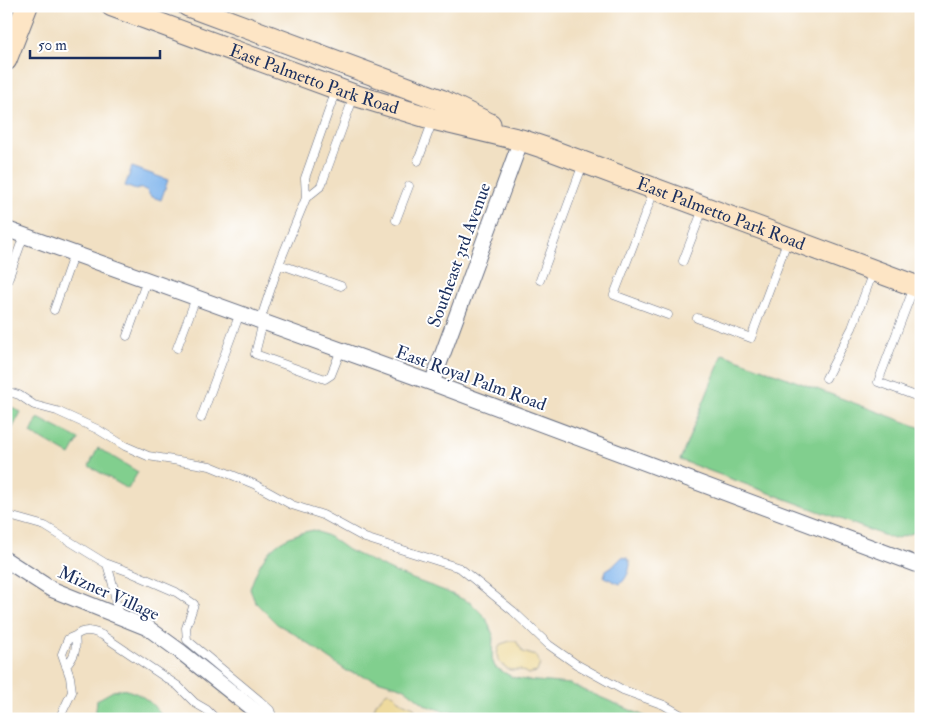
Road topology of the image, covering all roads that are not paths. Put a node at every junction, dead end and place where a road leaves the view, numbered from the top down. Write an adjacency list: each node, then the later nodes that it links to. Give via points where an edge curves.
1 (27, 6): 4 (main road)
2 (112, 6): 5 (main road, East Palmetto Park Road)
3 (188, 6): 7 (main road, East Palmetto Park Road, via 441,100)
4 (6, 60)
5 (346, 92): 6 (main road, East Palmetto Park Road); 12 (lane, via 305,178); 12 (lane, via 321,186)
6 (433, 119): 7 (main road, East Palmetto Park Road); 8 (lane)
7 (521, 140): 9 (main road, East Palmetto Park Road); 37 (street, Southeast 3rd Avenue)
8 (418, 161)
9 (584, 162): 11 (main road, East Palmetto Park Road); 23 (lane)
10 (409, 186): 14 (lane)
11 (655, 189): 13 (main road, East Palmetto Park Road); 30 (lane, via 614,295)
12 (306, 198): 20 (lane)
13 (704, 207): 17 (main road, East Palmetto Park Road); 19 (lane)
14 (396, 220)
15 (6, 229): 16 (street, East Royal Palm Road)
16 (24, 235): 18 (street, East Royal Palm Road); 24 (lane)
17 (788, 239): 21 (main road, East Palmetto Park Road); 31 (lane, via 751,338)
18 (74, 253): 22 (street, East Royal Palm Road); 28 (lane)
19 (683, 261)
20 (279, 264): 25 (lane); 32 (lane)
21 (874, 271): 26 (main road, East Palmetto Park Road); 36 (lane, via 849,333)
22 (147, 280): 27 (street, East Royal Palm Road); 33 (lane)
23 (540, 280)
24 (6, 285)
25 (341, 286)
26 (918, 286): 39 (lane, via 878,382)
27 (196, 298): 29 (street, East Royal Palm Road); 34 (lane)
28 (54, 310)
29 (240, 314): 32 (street, East Royal Palm Road); 40 (lane)
30 (668, 314)
31 (697, 318)
32 (261, 321): 35 (street, East Royal Palm Road); 35 (lane, via 255,354 325,379 331,375)
33 (127, 336)
34 (177, 348)
35 (341, 350): 37 (street, East Royal Palm Road)
36 (826, 378)
37 (432, 383): 44 (street, East Royal Palm Road)
38 (6, 391): 52 (lane, via 97,429 148,456 210,466 254,484 292,505 323,515 365,538 460,568 549,645 576,664)
39 (921, 398)
40 (201, 418)
41 (6, 513): 43 (lane, via 45,526)
42 (6, 560): 45 (street, Mizner Village, via 51,589)
43 (107, 564): 45 (lane); 51 (lane, via 176,592 194,604 186,628 187,640 270,710)
44 (921, 566)
45 (118, 615): 50 (street, Mizner Village, via 148,628 168,642)
46 (75, 636): 47 (lane, via 76,652); 47 (lane, via 68,639 62,654); 49 (lane, via 88,631 102,634 178,686)
47 (66, 666): 48 (lane, via 72,692)
48 (59, 719)
49 (216, 719)
50 (265, 719)
51 (273, 719)
52 (688, 719)

